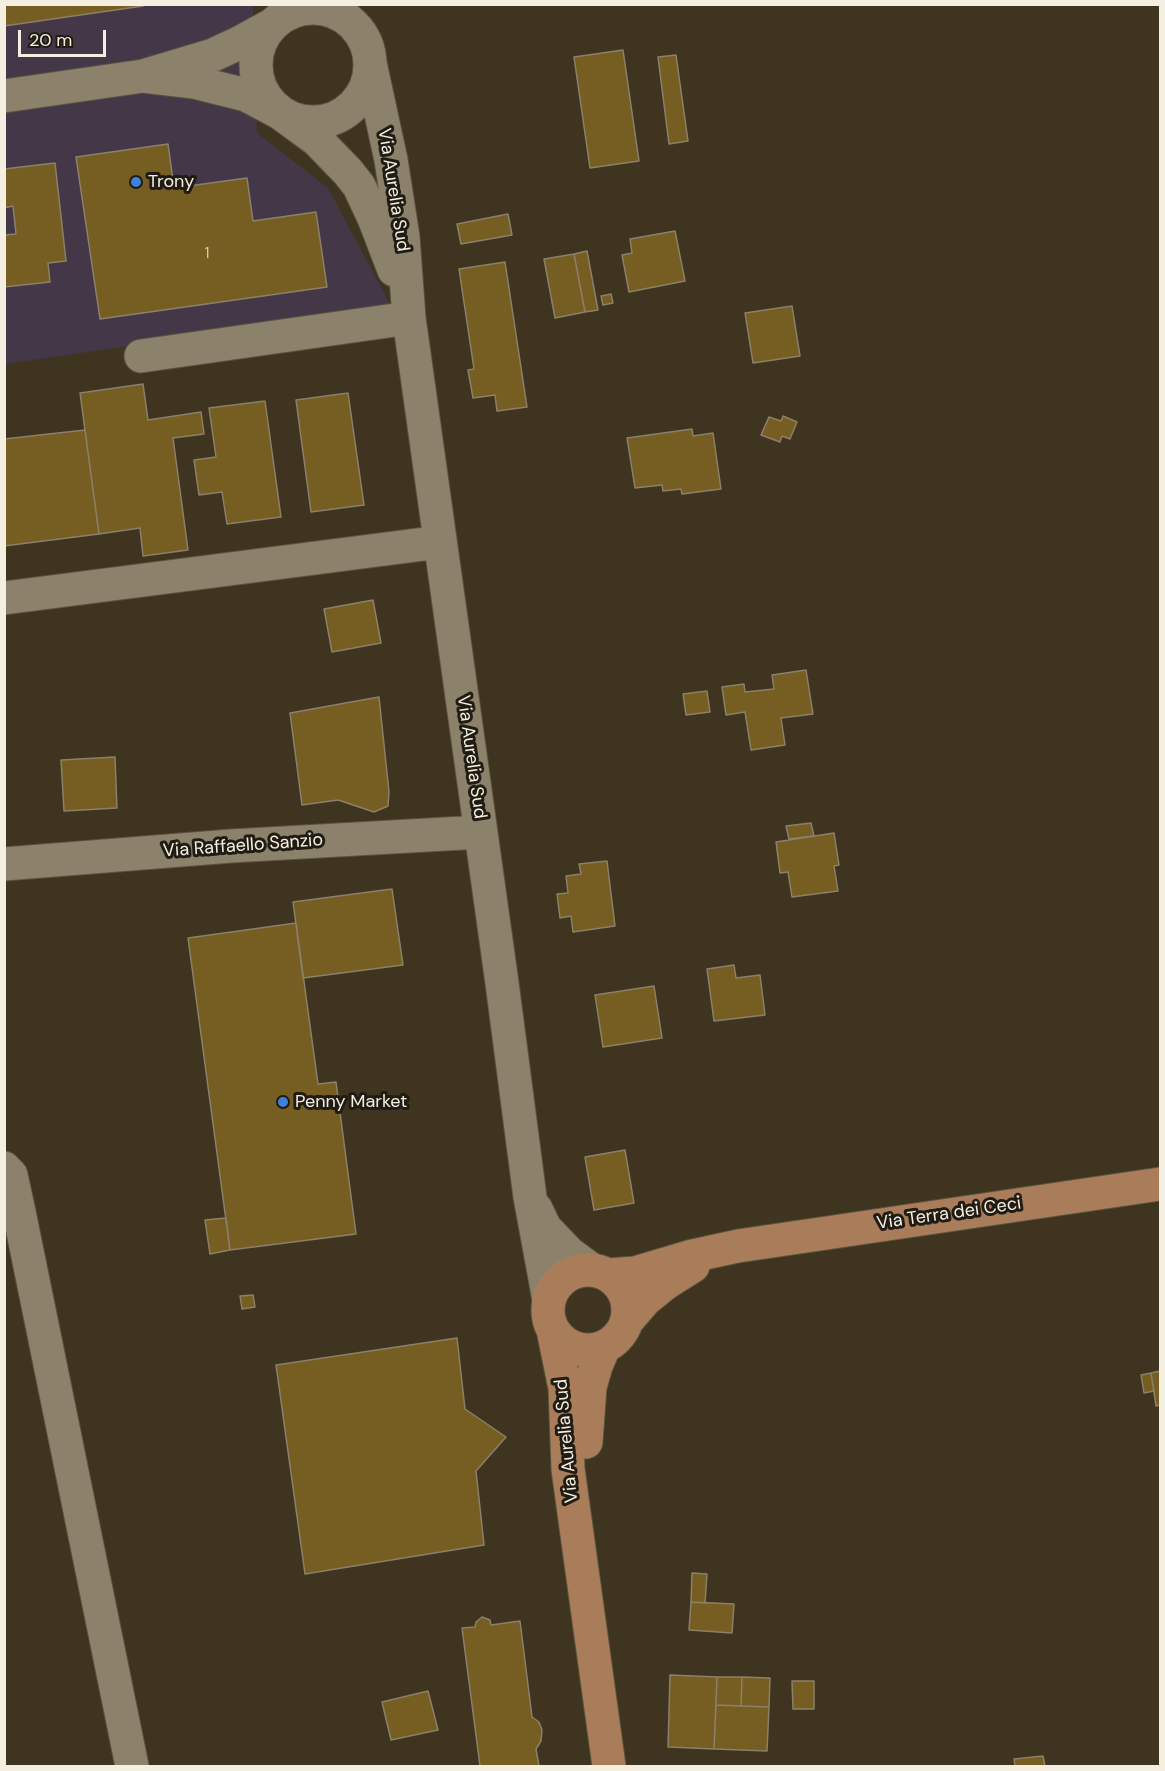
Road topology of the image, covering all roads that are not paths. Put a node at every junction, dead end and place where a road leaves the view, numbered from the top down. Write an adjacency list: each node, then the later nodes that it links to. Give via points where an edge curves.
1 (362, 4): 3 (street, Via Aurelia Sud)
2 (288, 14): 3 (street, Via Aurelia Sud, via 312,8 329,10 345,18 358,30); 4 (street, via 239,43); 6 (street, Via Aurelia Sud, via 259,43 255,62 257,82)
3 (368, 54): 6 (street, Via Aurelia Sud, via 368,81 361,97 348,111 333,120 315,123 297,121); 7 (street, Via Aurelia Sud, via 391,160)
4 (143, 76): 5 (street); 6 (street, via 237,92)
5 (4, 96)
6 (280, 113): 7 (street, Via Aurelia Sud, via 317,140 359,186 389,255)
7 (409, 318): 8 (street); 9 (street, Via Aurelia Sud)
8 (141, 356)
9 (441, 542): 10 (street); 11 (street, Via Aurelia Sud)
10 (4, 598)
11 (481, 832): 12 (street, Via Raffaello Sanzio); 15 (street, Via Aurelia Sud)
12 (4, 864)
13 (4, 1168): 22 (street, via 11,1175 19,1212)
14 (1161, 1184): 16 (main road, Via Terra dei Ceci)
15 (530, 1197): 17 (street, Via Aurelia Sud, via 545,1228 569,1253); 18 (street, Via Aurelia Sud)
16 (738, 1246): 17 (main road, via 635,1273); 19 (main road, via 666,1283)
17 (600, 1273): 18 (main road, via 580,1270 561,1281 554,1289); 19 (main road, Via Aurelia Sud, via 619,1284 626,1296)
18 (551, 1315): 20 (main road, via 560,1339 570,1346 581,1350); 21 (main road, Via Aurelia Sud, via 565,1388 568,1469)
19 (627, 1322): 20 (main road, Via Aurelia Sud, via 614,1341)
20 (604, 1347): 21 (main road, Via Aurelia Sud, via 590,1386)
21 (579, 1552): 23 (main road, Via Aurelia Sud)
22 (132, 1767)
23 (609, 1767)

